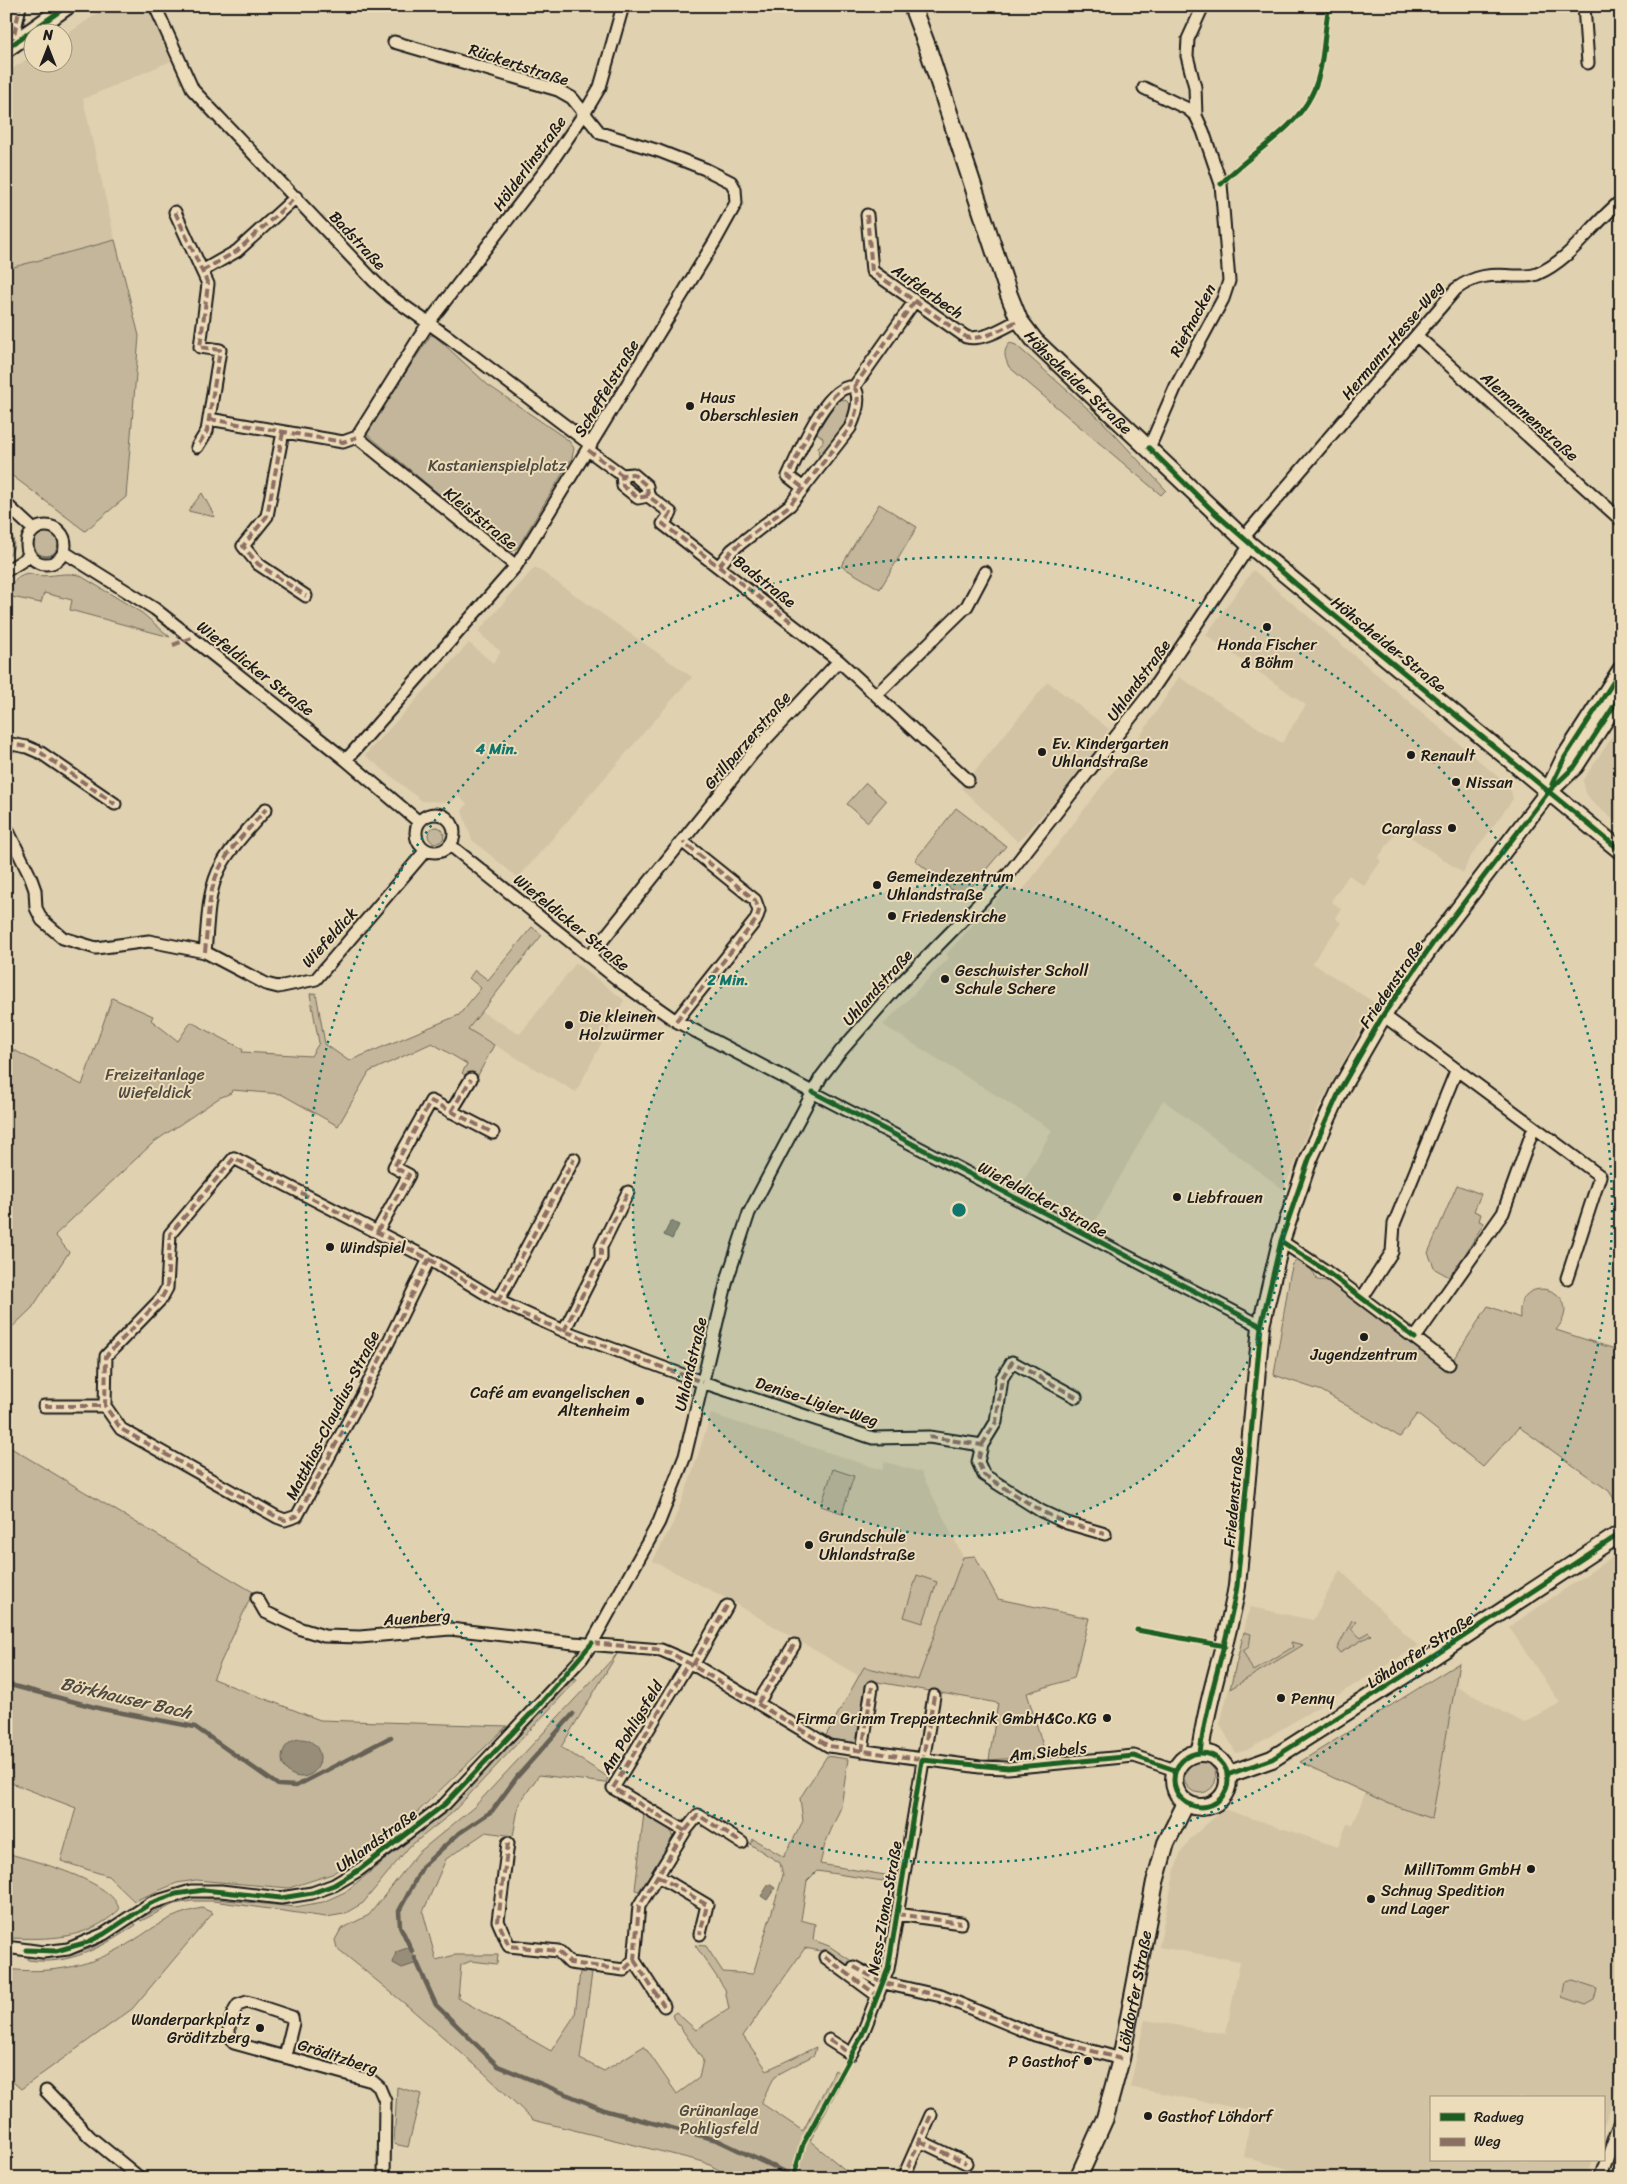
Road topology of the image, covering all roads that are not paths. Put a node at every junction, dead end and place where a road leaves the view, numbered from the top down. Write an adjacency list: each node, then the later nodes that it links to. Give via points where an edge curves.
1 (20, 6): 9 (street)
2 (68, 6): 9 (main road)
3 (155, 6): 15 (street, Badstraße, via 193,90)
4 (623, 6): 12 (street, Hölderlinstraße, via 600,87)
5 (912, 6): 21 (main road, Höhscheider Straße)
6 (1203, 6): 13 (street, Riefnacken, via 1187,47 1195,87)
7 (1584, 6): 10 (street)
8 (394, 42): 12 (street, Rückertstraße, via 558,90 572,98)
9 (9, 47)
10 (1588, 63)
11 (1144, 88): 13 (street, via 1181,105)
12 (584, 114): 14 (street, Rückertstraße, via 600,133 659,151); 22 (street, Hölderlinstraße, via 548,167)
13 (1196, 116): 30 (street, Riefnacken, via 1221,184 1229,285 1179,380)
14 (731, 182): 29 (street, Scheffelstraße, via 736,204)
15 (296, 197): 19 (street, via 237,251); 22 (street, Badstraße, via 374,281)
16 (1621, 201): 23 (street, Hermann-Hesse-Weg, via 1564,256 1543,271 1528,277 1485,274 1463,284 1449,296)
17 (175, 212): 19 (street)
18 (867, 215): 20 (street, Aufderbech, via 872,271)
19 (202, 271): 25 (street, via 208,284 200,347 220,350)
20 (914, 302): 21 (street, Aufderbech, via 966,337 986,336); 24 (street)
21 (1019, 320): 30 (main road, Höhscheider Straße, via 1044,351)
22 (429, 322): 27 (street, Hölderlinstraße); 29 (street, Badstraße)
23 (1418, 336): 33 (street, Alemannenstraße); 35 (street, Hermann-Hesse-Weg)
24 (854, 387): 31 (street, via 857,398 850,428); 31 (street, via 845,388 828,400 819,414 788,476)
25 (209, 419): 26 (street); 28 (street, via 207,431)
26 (283, 432): 27 (street, via 343,442); 42 (street, via 267,516 243,546 258,564)
27 (357, 437): 38 (street, Kleiststraße)
28 (198, 447)
29 (589, 448): 38 (street, Scheffelstraße); 39 (street, Badstraße, via 622,475 623,486 638,498 648,496 671,513 663,524)
30 (1149, 448): 35 (main road, Höhscheider Straße)
31 (802, 486): 39 (street, via 790,505 732,550)
32 (6, 504): 34 (street)
33 (1621, 520)
34 (34, 530): 36 (street, via 48,526 60,531); 37 (street, via 26,544)
35 (1247, 542): 50 (main road, Höhscheider Straße); 65 (street, Uhlandstraße, via 1202,620 1116,739 1009,873 897,987 840,1052)
36 (64, 552): 37 (street, via 51,564 38,563); 48 (street, Wiefeldicker Straße, via 156,609)
37 (30, 556): 40 (street)
38 (516, 566): 48 (street, Scheffelstraße)
39 (719, 566): 43 (street, Badstraße)
40 (6, 571)
41 (985, 572): 45 (street, via 968,606)
42 (306, 596)
43 (839, 661): 45 (street, Badstraße); 55 (street, Grillparzerstraße, via 752,754)
44 (1621, 670): 50 (main road, Friedenstraße, via 1565,757)
45 (876, 695): 49 (street, Badstraße)
46 (1621, 695): 50 (main road, Friedenstraße, via 1575,766)
47 (6, 743): 51 (street, via 41,754)
48 (346, 760): 53 (street, Wiefeldicker Straße)
49 (968, 780)
50 (1549, 791): 58 (main road, Höhscheider Straße); 61 (main road, Friedenstraße)
51 (115, 804)
52 (266, 809): 59 (street, via 229,853 217,873)
53 (419, 822): 56 (street, via 433,814 448,818 454,829); 57 (street, via 416,834)
54 (6, 827): 59 (street, Wiefeldick, via 30,876 36,908 42,920 63,938 96,948 149,941)
55 (683, 842): 60 (street, Grillparzerstraße); 62 (street, via 755,900 759,911 756,920)
56 (450, 845): 57 (street, via 439,852); 60 (street, Wiefeldicker Straße)
57 (426, 850): 59 (street, Wiefeldick, via 316,979 271,986)
58 (1621, 851)
59 (205, 952)
60 (589, 957): 62 (street, Wiefeldicker Straße, via 654,1008)
61 (1383, 1015): 63 (street, Friedenstraße); 72 (main road, Friedenstraße, via 1325,1122)
62 (676, 1021): 65 (street, Wiefeldicker Straße)
63 (1456, 1071): 67 (street, Friedenstraße); 75 (street, via 1394,1224 1392,1252)
64 (471, 1079): 66 (street)
65 (813, 1092): 77 (street, Wiefeldicker Straße); 81 (street, Uhlandstraße, via 749,1213 727,1280)
66 (451, 1112): 68 (street); 71 (street, via 431,1101 394,1167 409,1175)
67 (1534, 1127): 74 (street, Friedenstraße, via 1600,1176); 79 (street, via 1503,1213)
68 (493, 1133)
69 (574, 1159): 76 (street)
70 (628, 1192): 78 (street, via 600,1246 601,1258)
71 (376, 1232): 73 (street); 84 (street, via 234,1158 170,1234 167,1288 161,1299 106,1356)
72 (1281, 1241): 75 (street); 77 (main road, Friedenstraße)
73 (429, 1259): 76 (street); 84 (street, Matthias-Claudius-Straße, via 363,1394 296,1516 285,1520 277,1517 121,1429)
74 (1567, 1278)
75 (1362, 1298): 79 (street)
76 (498, 1301): 78 (street)
77 (1261, 1326): 97 (main road, Friedenstraße, via 1238,1586 1204,1722)
78 (564, 1331): 81 (street)
79 (1415, 1338): 80 (street)
80 (1449, 1364)
81 (702, 1382): 85 (street, Denise-Ligier-Weg, via 873,1438 929,1438); 90 (street, Uhlandstraße, via 685,1456 660,1522)
82 (1076, 1397): 85 (street, via 1012,1362 1002,1378 996,1422)
83 (44, 1406): 84 (street)
84 (105, 1406)
85 (982, 1445): 87 (street, via 978,1462 984,1475 1041,1511)
86 (1621, 1533): 100 (main road, Löhdorfer Straße, via 1272,1759)
87 (1105, 1534)
88 (257, 1598): 90 (street, Auenberg, via 265,1612 324,1636 450,1629)
89 (727, 1606): 92 (street)
90 (592, 1643): 92 (street, Am Siebels, via 662,1650); 109 (street, Uhlandstraße, via 564,1678 445,1804 359,1870 334,1885 312,1893 281,1898 221,1891 191,1892 151,1903 104,1934 68,1949 43,1952)
91 (794, 1645): 95 (street)
92 (691, 1664): 95 (street, Am Siebels); 102 (street, Am Pohligsfeld, via 613,1788)
93 (872, 1687): 96 (street)
94 (934, 1696): 98 (street)
95 (758, 1703): 96 (street, Am Siebels, via 828,1746)
96 (862, 1751): 98 (street, Am Siebels)
97 (1200, 1753): 99 (main road, via 1190,1755); 100 (main road, via 1218,1759)
98 (922, 1760): 99 (street, Am Siebels, via 1008,1768 1134,1756); 106 (street, Ness-Ziona-Straße)
99 (1175, 1770): 101 (main road, via 1175,1788)
100 (1227, 1775): 101 (main road, via 1225,1792 1212,1804 1195,1806)
101 (1186, 1803): 118 (main road, Löhdorfer Straße, via 1166,1843 1156,1882)
102 (685, 1831): 104 (street, via 698,1816); 105 (street)
103 (508, 1843): 111 (street, via 498,1922 509,1946 558,1951 570,1963 624,1970)
104 (742, 1843)
105 (658, 1876): 108 (street, via 707,1905); 111 (street, via 639,1906)
106 (897, 1914): 107 (street, Ness-Ziona-Straße); 113 (street, Ness-Ziona-Straße)
107 (961, 1923)
108 (700, 1934)
109 (6, 1947)
110 (825, 1957): 114 (street, Ness-Ziona-Straße)
111 (634, 1960): 115 (street)
112 (854, 1967): 113 (street, Ness-Ziona-Straße)
113 (884, 1982): 114 (street, Ness-Ziona-Straße); 118 (street, Ness-Ziona-Straße, via 941,1996 1035,2035)
114 (878, 1996): 116 (street, Ness-Ziona-Straße, via 862,2035 850,2054)
115 (664, 2006)
116 (829, 2040)
117 (284, 2056): 117 (street, Gröditzberg, via 292,2017 247,2002 238,2005 229,2032 232,2041); 125 (street, Gröditzberg, via 372,2081 379,2087 385,2101)
118 (1121, 2059): 127 (main road, Löhdorfer Straße, via 1105,2118)
119 (46, 2092): 124 (street, via 90,2137)
120 (931, 2115): 122 (street)
121 (1621, 2120): 128 (street)
122 (920, 2141): 123 (street); 126 (street)
123 (966, 2162)
124 (140, 2178)
125 (384, 2178)
126 (903, 2178)
127 (1078, 2178)
128 (1600, 2178)

